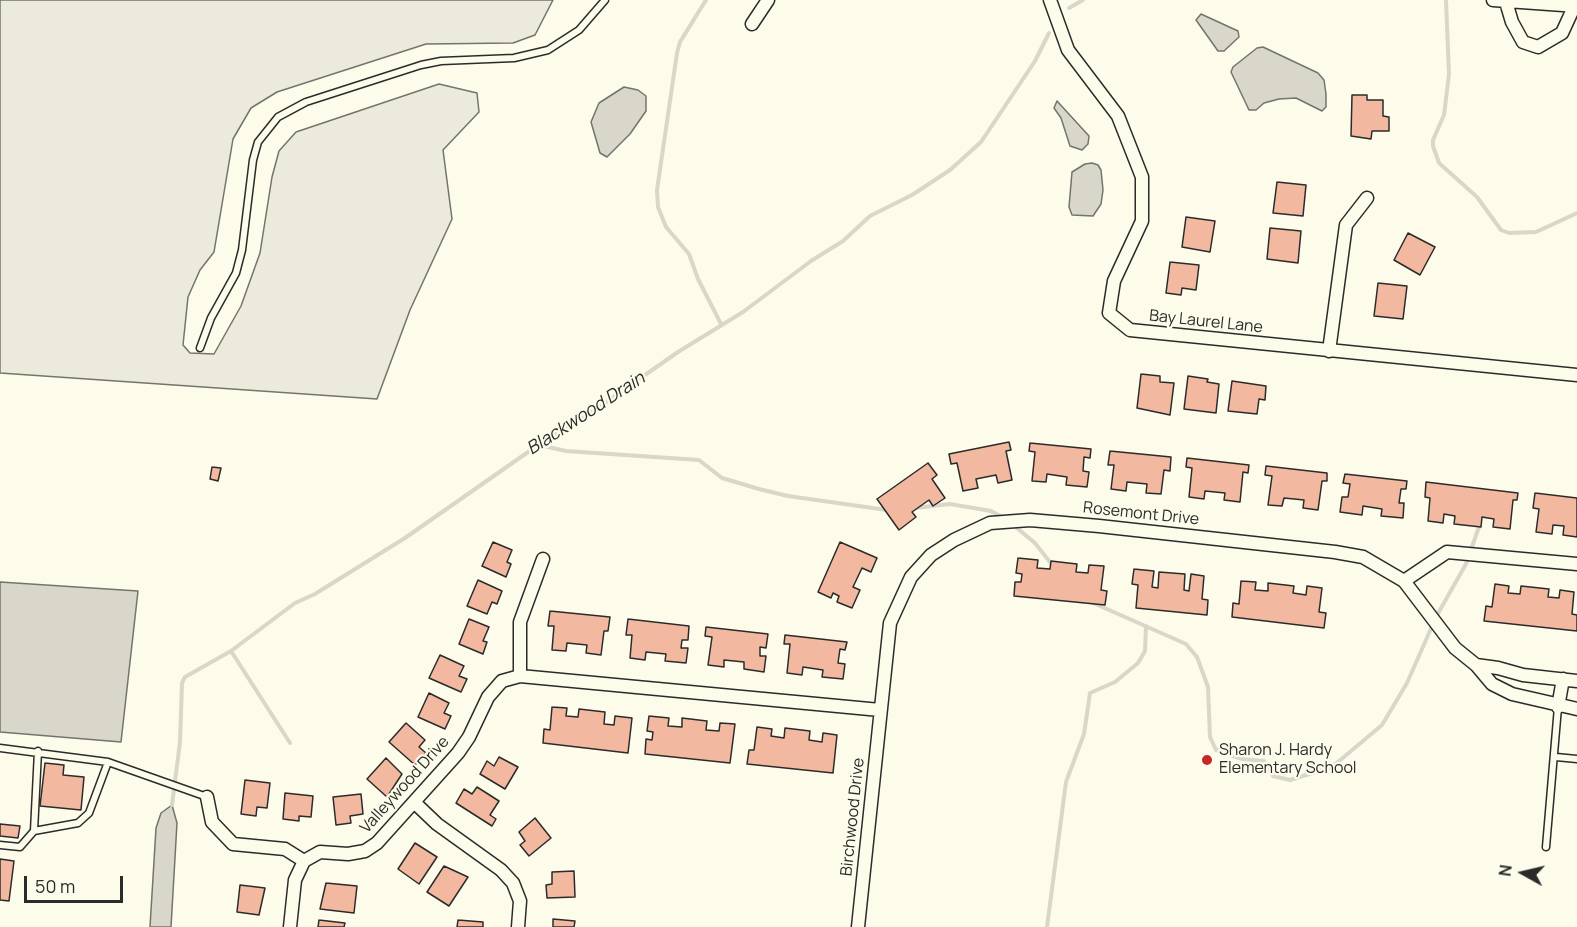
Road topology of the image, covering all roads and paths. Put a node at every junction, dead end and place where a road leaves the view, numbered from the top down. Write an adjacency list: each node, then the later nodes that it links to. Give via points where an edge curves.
1 (604, 0): 9 (lane, via 579,30 548,50 514,58 421,65 306,102 278,117 258,142 236,273 211,318)
2 (768, 0): 7 (street)
3 (1050, 0): 10 (street, Bay Laurel Lane, via 1068,50 1118,116 1142,177 1142,221 1114,281 1109,313 1130,330)
4 (1493, 0): 5 (street)
5 (1506, 2): 6 (street); 6 (street, via 1523,42 1538,46 1562,33)
6 (1575, 7)
7 (752, 24)
8 (1367, 198): 10 (street, via 1346,225)
9 (200, 348)
10 (1329, 351): 11 (street, Bay Laurel Lane)
11 (1577, 375)
12 (543, 559): 16 (street, via 520,622)
13 (1577, 564): 14 (street, via 1447,552)
14 (1404, 581): 15 (street, Rosemont Drive, via 1455,648); 21 (street, Rosemont Drive, via 1363,557 1335,552 1099,525 1030,520 990,523 931,555 911,578 890,623)
15 (1476, 665): 17 (street); 19 (street, Rosemont Drive, via 1492,684)
16 (520, 676): 21 (street); 28 (street, Valleywood Drive, via 502,681 495,689 469,737)
17 (1563, 679): 18 (street); 19 (street)
18 (1577, 681)
19 (1558, 707): 20 (street, Rosemont Drive); 24 (lane)
20 (1577, 709)
21 (880, 710): 35 (street, Birchwood Drive)
22 (0, 748): 23 (lane)
23 (38, 751): 26 (lane); 29 (lane)
24 (1556, 757): 25 (lane); 31 (lane)
25 (1577, 759)
26 (108, 762): 27 (lane); 29 (lane, via 89,813 78,823)
27 (207, 797): 32 (street, via 212,822 233,844 285,849)
28 (415, 803): 32 (street, Valleywood Drive, via 365,851 320,852); 34 (street, via 513,883 520,901)
29 (34, 831): 30 (lane, via 20,847)
30 (0, 844)
31 (1546, 847)
32 (304, 861): 33 (street, via 295,880)
33 (290, 927)
34 (518, 927)
35 (858, 927)

